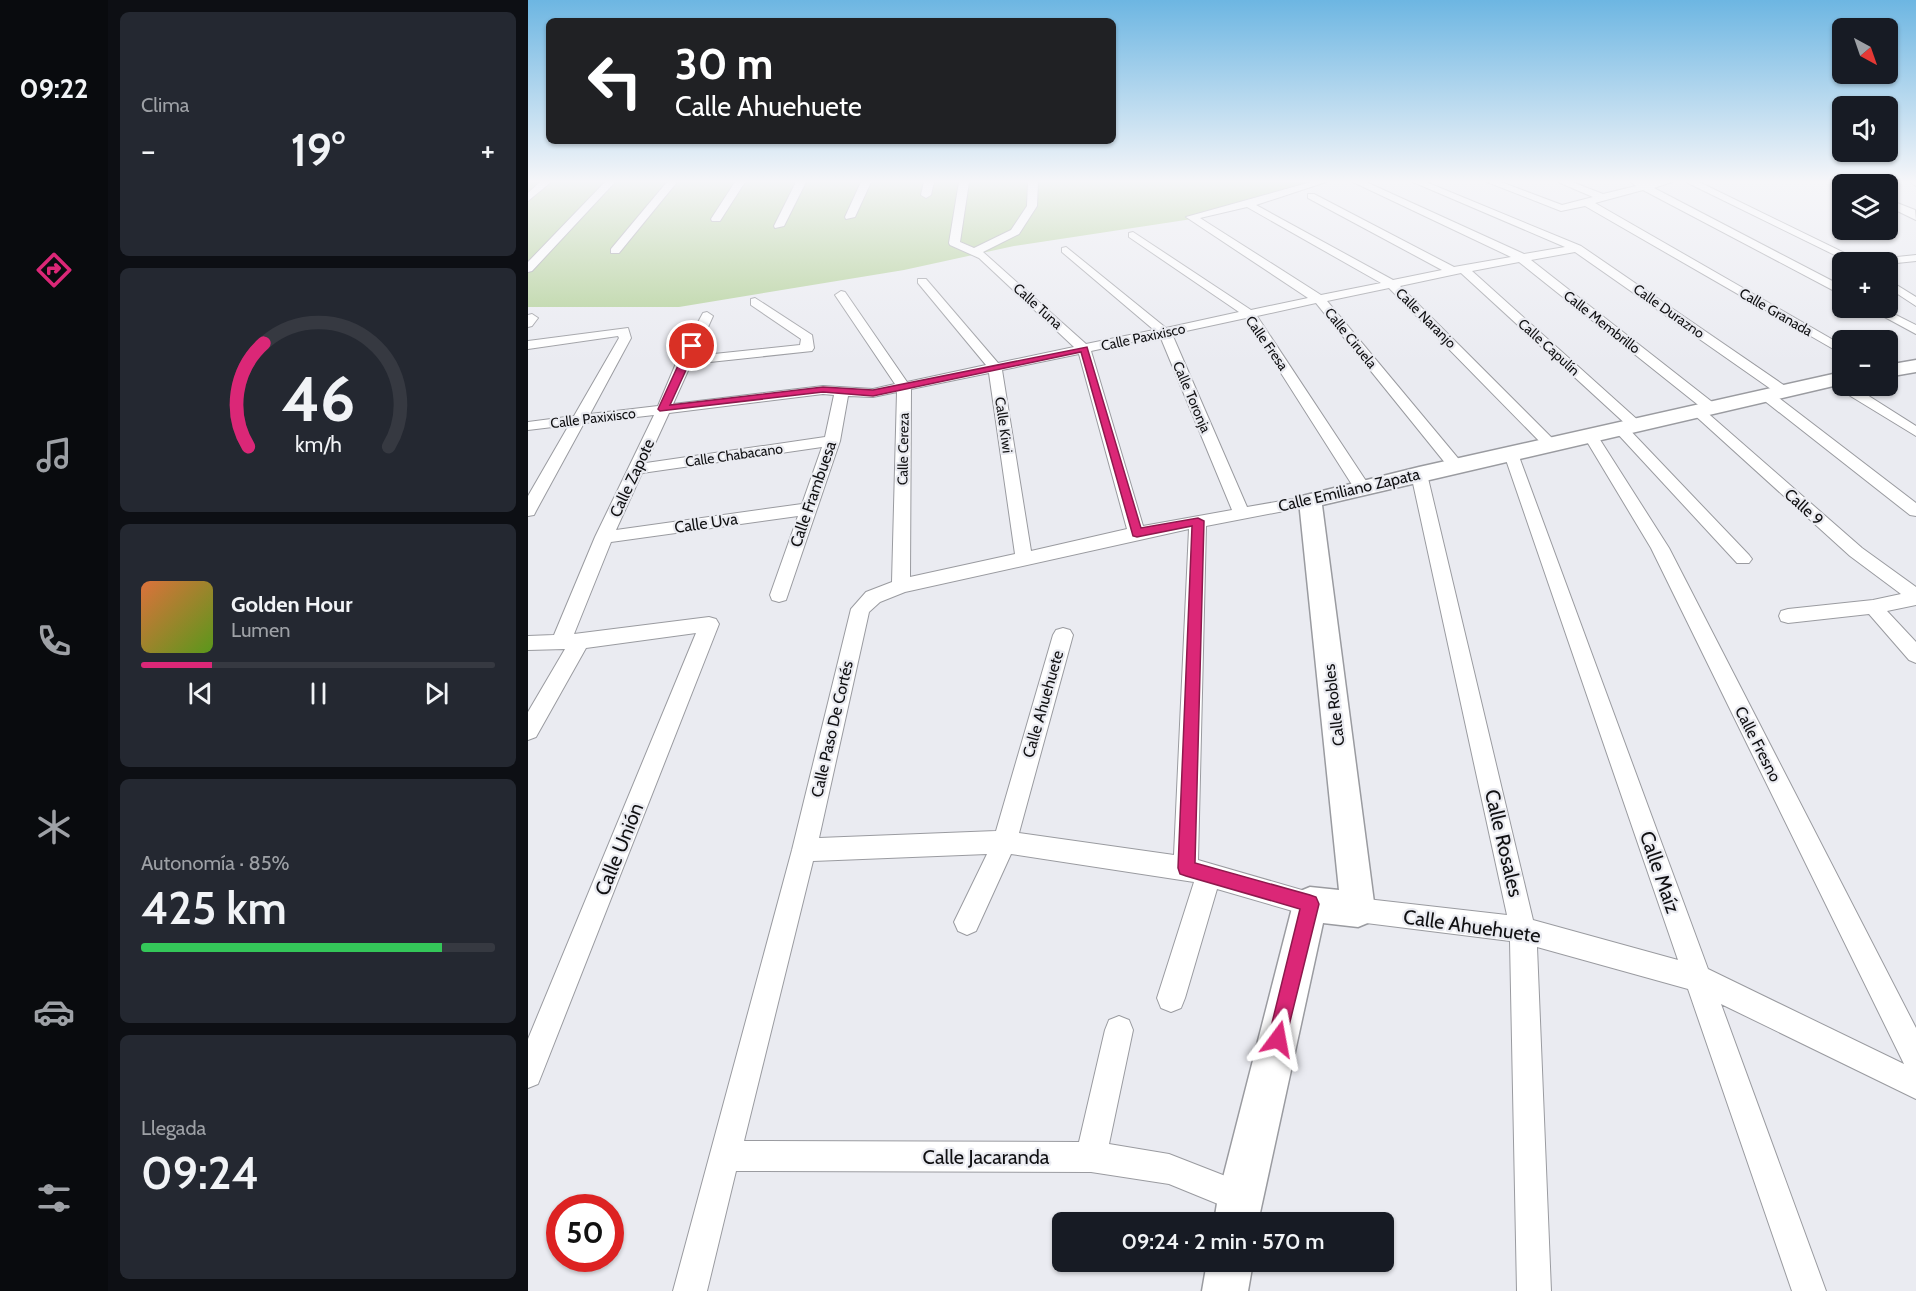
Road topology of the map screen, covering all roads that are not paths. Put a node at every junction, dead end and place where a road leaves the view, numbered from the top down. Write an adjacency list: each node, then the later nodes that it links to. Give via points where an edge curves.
1 (553, 242): 22 (street)
2 (622, 242): 16 (street)
3 (954, 242): 18 (street, Calle Tuna)
4 (999, 242): 18 (street)
5 (1144, 242): 32 (street, Calle Fresa)
6 (1230, 242): 29 (street, Calle Ciruela)
7 (1316, 242): 25 (street, Calle Naranjo)
8 (1403, 242): 23 (street, Calle Capulín)
9 (1488, 242): 19 (street, Calle Membrillo)
10 (1563, 242): 14 (street, Calle Durazno)
11 (1656, 242): 37 (street, Calle Granada)
12 (1750, 242): 26 (street)
13 (1816, 242): 17 (street)
14 (1577, 248): 19 (street, Calle Paxixisco); 47 (street, Calle Durazno)
15 (1066, 250): 36 (street, Calle Toronja)
16 (615, 251)
17 (1836, 252)
18 (979, 254): 39 (street, Calle Tuna)
19 (1520, 257): 23 (street, Calle Paxixisco); 50 (street, Calle Membrillo)
20 (1916, 258): 21 (street)
21 (1898, 260)
22 (528, 269)
23 (1458, 270): 25 (street, Calle Paxixisco); 53 (street, Calle Capulín)
24 (922, 281): 42 (street)
25 (1393, 285): 29 (street, Calle Paxixisco); 57 (street, Calle Naranjo)
26 (1832, 286)
27 (1898, 290): 31 (street)
28 (841, 296): 45 (street)
29 (1320, 300): 32 (street, Calle Paxixisco); 59 (street, Calle Ciruela)
30 (755, 302): 40 (street, via 807,338 807,348)
31 (1916, 302)
32 (1249, 314): 36 (street, Calle Paxixisco); 62 (street, Calle Fresa)
33 (707, 316): 40 (street, Calle Zapote)
34 (1893, 318): 35 (street)
35 (1916, 330)
36 (1165, 333): 39 (street, Calle Paxixisco); 67 (street, Calle Toronja)
37 (1832, 344)
38 (528, 345): 51 (street, via 624,331 625,338)
39 (1084, 349): 42 (street, Calle Paxixisco); 69 (street)
40 (684, 361): 49 (street, Calle Zapote)
41 (1916, 366): 43 (main road)
42 (995, 367): 45 (street, Calle Paxixisco); 71 (street, Calle Kiwi)
43 (1898, 369)
44 (1832, 383): 47 (main road, Calle Emiliano Zapata)
45 (904, 387): 46 (street, Calle Paxixisco, via 873,393); 73 (street, Calle Cereza)
46 (842, 392): 49 (street, Calle Paxixisco, via 823,390); 56 (street, Calle Frambuesa)
47 (1774, 393): 50 (main road, Calle Emiliano Zapata); 66 (street, Calle Durazno)
48 (1862, 396): 54 (street)
49 (663, 409): 51 (street, Calle Paxixisco); 60 (street, Calle Zapote)
50 (1704, 409): 53 (main road, Calle Emiliano Zapata); 75 (street, Calle 9, via 1856,552)
51 (579, 420): 52 (street, Calle Paxixisco); 65 (street)
52 (528, 426)
53 (1628, 426): 55 (main road, Calle Emiliano Zapata); 72 (street, Calle Capulín)
54 (1916, 432)
55 (1590, 435): 57 (main road, Calle Emiliano Zapata); 94 (street, Calle Fresno, via 1660,549)
56 (832, 441): 60 (street, Calle Chabacano); 64 (street, Calle Frambuesa)
57 (1550, 444): 58 (main road, Calle Emiliano Zapata)
58 (1512, 454): 59 (main road, Calle Emiliano Zapata); 91 (street, Calle Maíz)
59 (1456, 466): 61 (main road, Calle Emiliano Zapata)
60 (636, 469): 70 (street, Calle Zapote)
61 (1419, 474): 62 (main road, Calle Emiliano Zapata); 90 (street, Calle Rosales)
62 (1362, 487): 63 (main road, Calle Emiliano Zapata)
63 (1310, 501): 67 (street, Calle Emiliano Zapata); 88 (main road, Calle Robles)
64 (808, 509): 70 (street, Calle Uva); 74 (street, Calle Frambuesa)
65 (528, 511)
66 (1916, 511)
67 (1242, 514): 68 (street, Calle Emiliano Zapata)
68 (1198, 521): 69 (street, Calle Emiliano Zapata); 86 (street)
69 (1137, 533): 71 (street, Calle Emiliano Zapata)
70 (604, 537): 80 (street, Calle Zapote)
71 (1024, 559): 73 (street, Calle Emiliano Zapata)
72 (1743, 559)
73 (901, 586): 77 (street, Calle Emiliano Zapata, via 873,597)
74 (779, 595)
75 (1916, 597): 76 (street)
76 (1873, 607): 78 (street); 82 (street)
77 (860, 609): 85 (street, Calle Paso De Cortés)
78 (1788, 616)
79 (1063, 635): 84 (street, Calle Ahuehuete)
80 (571, 641): 81 (street); 83 (street, Calle Zapote); 95 (street, Calle Unión, via 709,624)
81 (528, 643)
82 (1916, 655)
83 (528, 731)
84 (1005, 843): 85 (street, Calle Ahuehuete); 86 (street, Calle Ahuehuete); 89 (street)
85 (804, 850): 97 (street, Calle Paso De Cortés)
86 (1198, 872): 87 (street, Calle Ahuehuete); 92 (street)
87 (1310, 904): 88 (main road, Calle Ahuehuete); 99 (main road)
88 (1358, 910): 90 (street, Calle Ahuehuete)
89 (967, 922)
90 (1523, 930): 91 (street, Calle Ahuehuete); 103 (street, Calle Rosales)
91 (1697, 978): 96 (street, Calle Ahuehuete); 104 (street, Calle Maíz)
92 (1171, 998)
93 (1119, 1030): 98 (street)
94 (1916, 1058)
95 (528, 1074)
96 (1916, 1085)
97 (727, 1156): 98 (street, Calle Jacaranda); 101 (street, Calle Paso De Cortés)
98 (1091, 1157): 99 (street, Calle Jacaranda, via 1168,1170)
99 (1238, 1210)
100 (1228, 1272): 102 (main road)
101 (690, 1291)
102 (1225, 1291)
103 (1534, 1291)
104 (1809, 1291)

